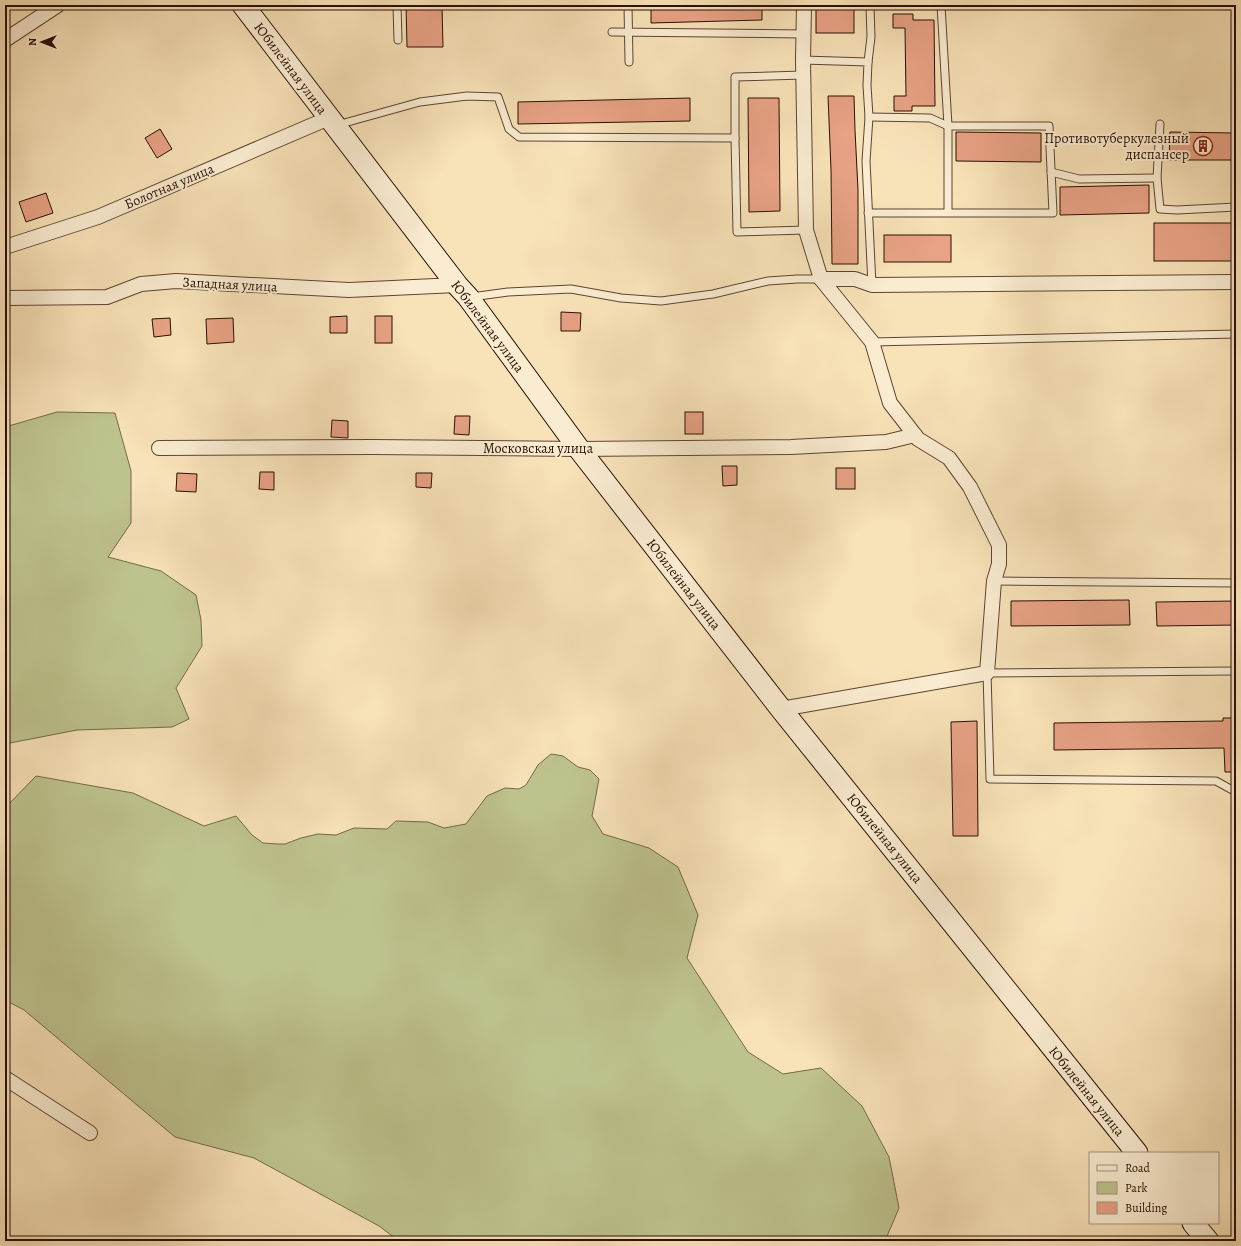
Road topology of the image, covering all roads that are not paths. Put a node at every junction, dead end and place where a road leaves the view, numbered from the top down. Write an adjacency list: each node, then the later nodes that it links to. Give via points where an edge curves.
1 (58, 5): 11 (street)
2 (243, 5): 18 (main road, Юбилейная улица)
3 (397, 5): 12 (lane)
4 (628, 5): 8 (lane)
5 (804, 5): 10 (street)
6 (870, 5): 15 (lane, via 871,37)
7 (941, 5): 20 (lane)
8 (628, 31): 9 (lane); 10 (lane); 14 (lane)
9 (612, 32)
10 (804, 34): 13 (street)
11 (6, 37)
12 (398, 40)
13 (803, 60): 15 (lane); 16 (street)
14 (628, 62)
15 (868, 62): 17 (lane)
16 (803, 75): 21 (lane, via 735,77); 27 (street)
17 (869, 117): 20 (lane, via 930,118); 26 (lane, via 866,161)
18 (332, 121): 21 (lane, via 420,102 467,96 498,97 509,129 519,137); 28 (street, Болотная улица, via 98,217); 32 (main road, Юбилейная улица)
19 (1160, 124): 23 (lane)
20 (948, 126): 22 (lane, via 1049,126); 25 (lane)
21 (735, 138): 27 (lane, via 737,232)
22 (1051, 172): 23 (lane, via 1079,179); 25 (lane, via 1053,213)
23 (1157, 178): 24 (lane, via 1160,209)
24 (1236, 206)
25 (948, 212): 26 (lane)
26 (868, 213): 31 (lane)
27 (806, 230): 29 (street)
28 (5, 247)
29 (822, 279): 31 (street, via 855,279); 32 (lane, via 768,281 713,294 661,301 621,298 571,289); 35 (street)
30 (1236, 282): 31 (street)
31 (872, 286)
32 (463, 291): 33 (street, Западная улица, via 349,290 176,281 141,284 107,297); 38 (main road, Юбилейная улица)
33 (5, 298)
34 (1236, 334): 35 (lane)
35 (872, 342): 36 (street, via 890,403)
36 (915, 435): 38 (street, Московская улица, via 886,442 799,446); 39 (street, via 949,458 970,487 999,545 999,564)
37 (159, 448): 38 (street, Московская улица)
38 (579, 449): 43 (main road, Юбилейная улица)
39 (994, 581): 40 (lane); 42 (street)
40 (1236, 583)
41 (1236, 671): 42 (lane)
42 (987, 673): 43 (street); 44 (lane, via 990,779 1216,781)
43 (781, 709): 47 (main road, Юбилейная улица)
44 (1236, 792)
45 (5, 1078): 46 (street)
46 (90, 1133)
47 (1136, 1152)
48 (1194, 1224): 49 (main road)
49 (1208, 1241)

